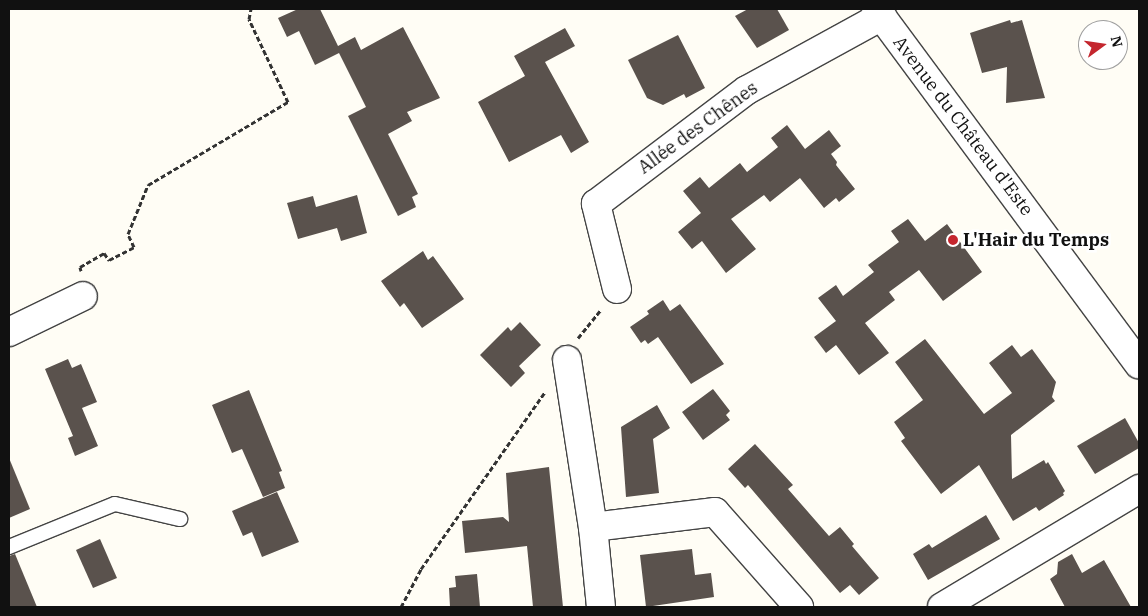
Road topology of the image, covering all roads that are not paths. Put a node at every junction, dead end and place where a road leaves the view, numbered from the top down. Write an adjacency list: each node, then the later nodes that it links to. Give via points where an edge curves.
1 (879, 12): 2 (street, Allée des Chênes, via 747,90 596,204); 6 (street, Avenue du Château d'Este)
2 (617, 289)
3 (83, 296): 4 (street)
4 (9, 332)
5 (567, 360): 9 (street)
6 (1139, 364)
7 (1139, 489): 13 (street)
8 (180, 520): 10 (lane, via 115,504)
9 (593, 527): 11 (street); 12 (street, via 715,512)
10 (9, 547)
11 (600, 607)
12 (799, 607)
13 (942, 607)

